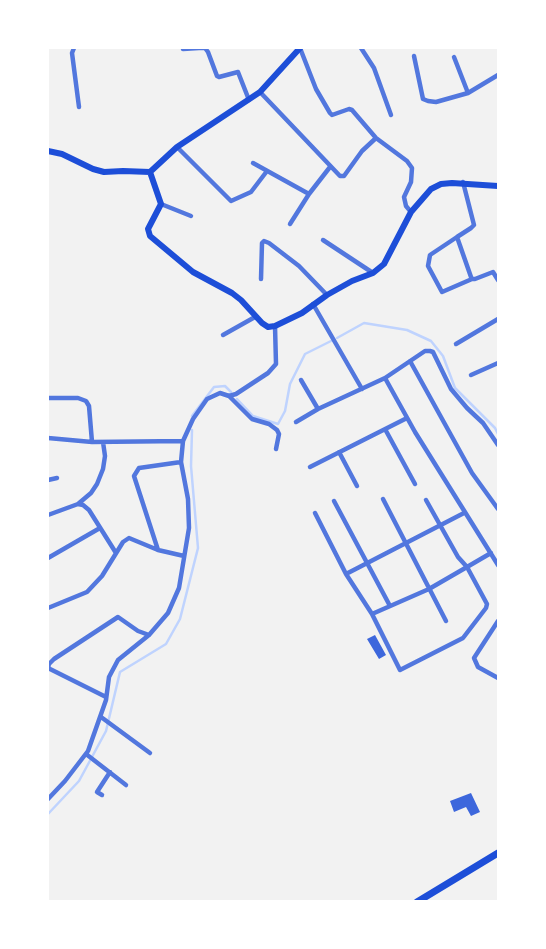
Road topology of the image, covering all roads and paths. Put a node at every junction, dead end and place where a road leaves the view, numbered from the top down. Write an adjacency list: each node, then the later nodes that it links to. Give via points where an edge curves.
1 (74, 48): 12 (street)
2 (200, 48): 5 (street); 11 (street, via 208,52 218,77 238,72)
3 (300, 48): 9 (main road); 14 (street, via 316,89 330,113 352,110)
4 (360, 48): 13 (street, via 374,68)
5 (183, 49)
6 (414, 56): 10 (street, via 423,99 436,102)
7 (454, 57): 10 (street)
8 (498, 75): 10 (street)
9 (260, 92): 11 (main road); 18 (street)
10 (468, 93)
11 (250, 100): 15 (main road)
12 (79, 107)
13 (391, 115)
14 (376, 138): 18 (street, via 344,176); 25 (street, via 412,168 411,182 404,197)
15 (177, 147): 19 (street, via 231,201 251,192); 20 (main road)
16 (48, 151): 20 (main road, via 104,172)
17 (253, 162): 19 (street)
18 (330, 167): 23 (street)
19 (267, 170): 23 (street)
20 (150, 172): 24 (main road)
21 (463, 182): 22 (main road); 25 (main road, via 441,184 430,189); 28 (street, via 474,225)
22 (498, 186)
23 (309, 194): 27 (street)
24 (161, 204): 26 (street); 36 (main road, via 148,229 150,236 193,272 242,300)
25 (411, 212): 30 (main road, via 384,264)
26 (191, 216)
27 (290, 224)
28 (457, 237): 32 (street); 32 (street, via 430,255 428,266 442,292)
29 (323, 240): 30 (street)
30 (373, 273): 34 (main road)
31 (261, 279): 34 (street, via 264,241 299,266)
32 (472, 279): 33 (street, via 493,272)
33 (498, 280)
34 (327, 295): 35 (main road)
35 (313, 304): 38 (main road); 46 (street)
36 (256, 317): 38 (main road, via 268,327); 39 (street)
37 (498, 319): 40 (street)
38 (275, 326): 47 (street, via 276,364 268,373)
39 (223, 335)
40 (456, 344)
41 (410, 361): 44 (street); 57 (street, via 425,351 433,352 451,389 483,423); 70 (street, via 472,472)
42 (497, 366): 43 (street)
43 (471, 375)
44 (385, 378): 46 (street); 50 (street)
45 (301, 380): 49 (street)
46 (362, 389): 49 (street)
47 (229, 396): 54 (street, via 220,393 207,399 193,419); 58 (street, via 252,419 277,430)
48 (48, 398): 55 (street, via 86,401)
49 (318, 409): 51 (street)
50 (407, 418): 52 (street); 71 (street)
51 (296, 422)
52 (385, 429): 59 (street); 64 (street)
53 (48, 438): 55 (street)
54 (184, 441): 56 (street); 60 (street)
55 (92, 442): 56 (street)
56 (103, 442): 69 (street, via 105,456 97,484)
57 (498, 445)
58 (276, 449)
59 (339, 452): 61 (street); 65 (street)
60 (182, 462): 77 (street, via 139,468 134,476); 80 (street, via 189,528)
61 (310, 467)
62 (58, 478): 63 (street)
63 (48, 480)
64 (414, 484)
65 (357, 486)
66 (382, 499): 76 (street)
67 (426, 500): 74 (street)
68 (334, 501): 83 (street)
69 (78, 504): 73 (street); 75 (street, via 89,510)
70 (498, 509)
71 (464, 512): 74 (street); 79 (street)
72 (315, 513): 85 (street)
73 (48, 515)
74 (440, 525): 76 (street); 84 (street)
75 (100, 528): 78 (street); 81 (street)
76 (404, 542): 83 (street); 86 (street)
77 (158, 550): 78 (street, via 129,538 122,542); 80 (street)
78 (116, 553): 88 (street, via 87,592)
79 (491, 553): 82 (street); 84 (street)
80 (184, 556): 93 (street, via 179,588 168,613)
81 (48, 558)
82 (498, 562)
83 (367, 563): 85 (street); 87 (street)
84 (467, 567): 86 (street); 89 (street, via 487,601 486,608 463,638 402,671)
85 (346, 574): 89 (street)
86 (429, 589): 87 (street); 90 (street)
87 (390, 606): 89 (street)
88 (48, 608)
89 (372, 614)
90 (446, 621)
91 (498, 621): 92 (street)
92 (496, 630): 94 (street, via 474,658 478,667)
93 (149, 636): 95 (street, via 118,660 109,677); 95 (street, via 118,617 49,664 50,670)
94 (498, 678)
95 (106, 697): 96 (street)
96 (101, 717): 97 (street); 98 (street)
97 (86, 754): 99 (street); 102 (street)
98 (150, 754)
99 (110, 772): 100 (street); 101 (street, via 97,792)
100 (126, 785)
101 (102, 796)
102 (48, 799)
103 (498, 853): 104 (main road)
104 (417, 902)

